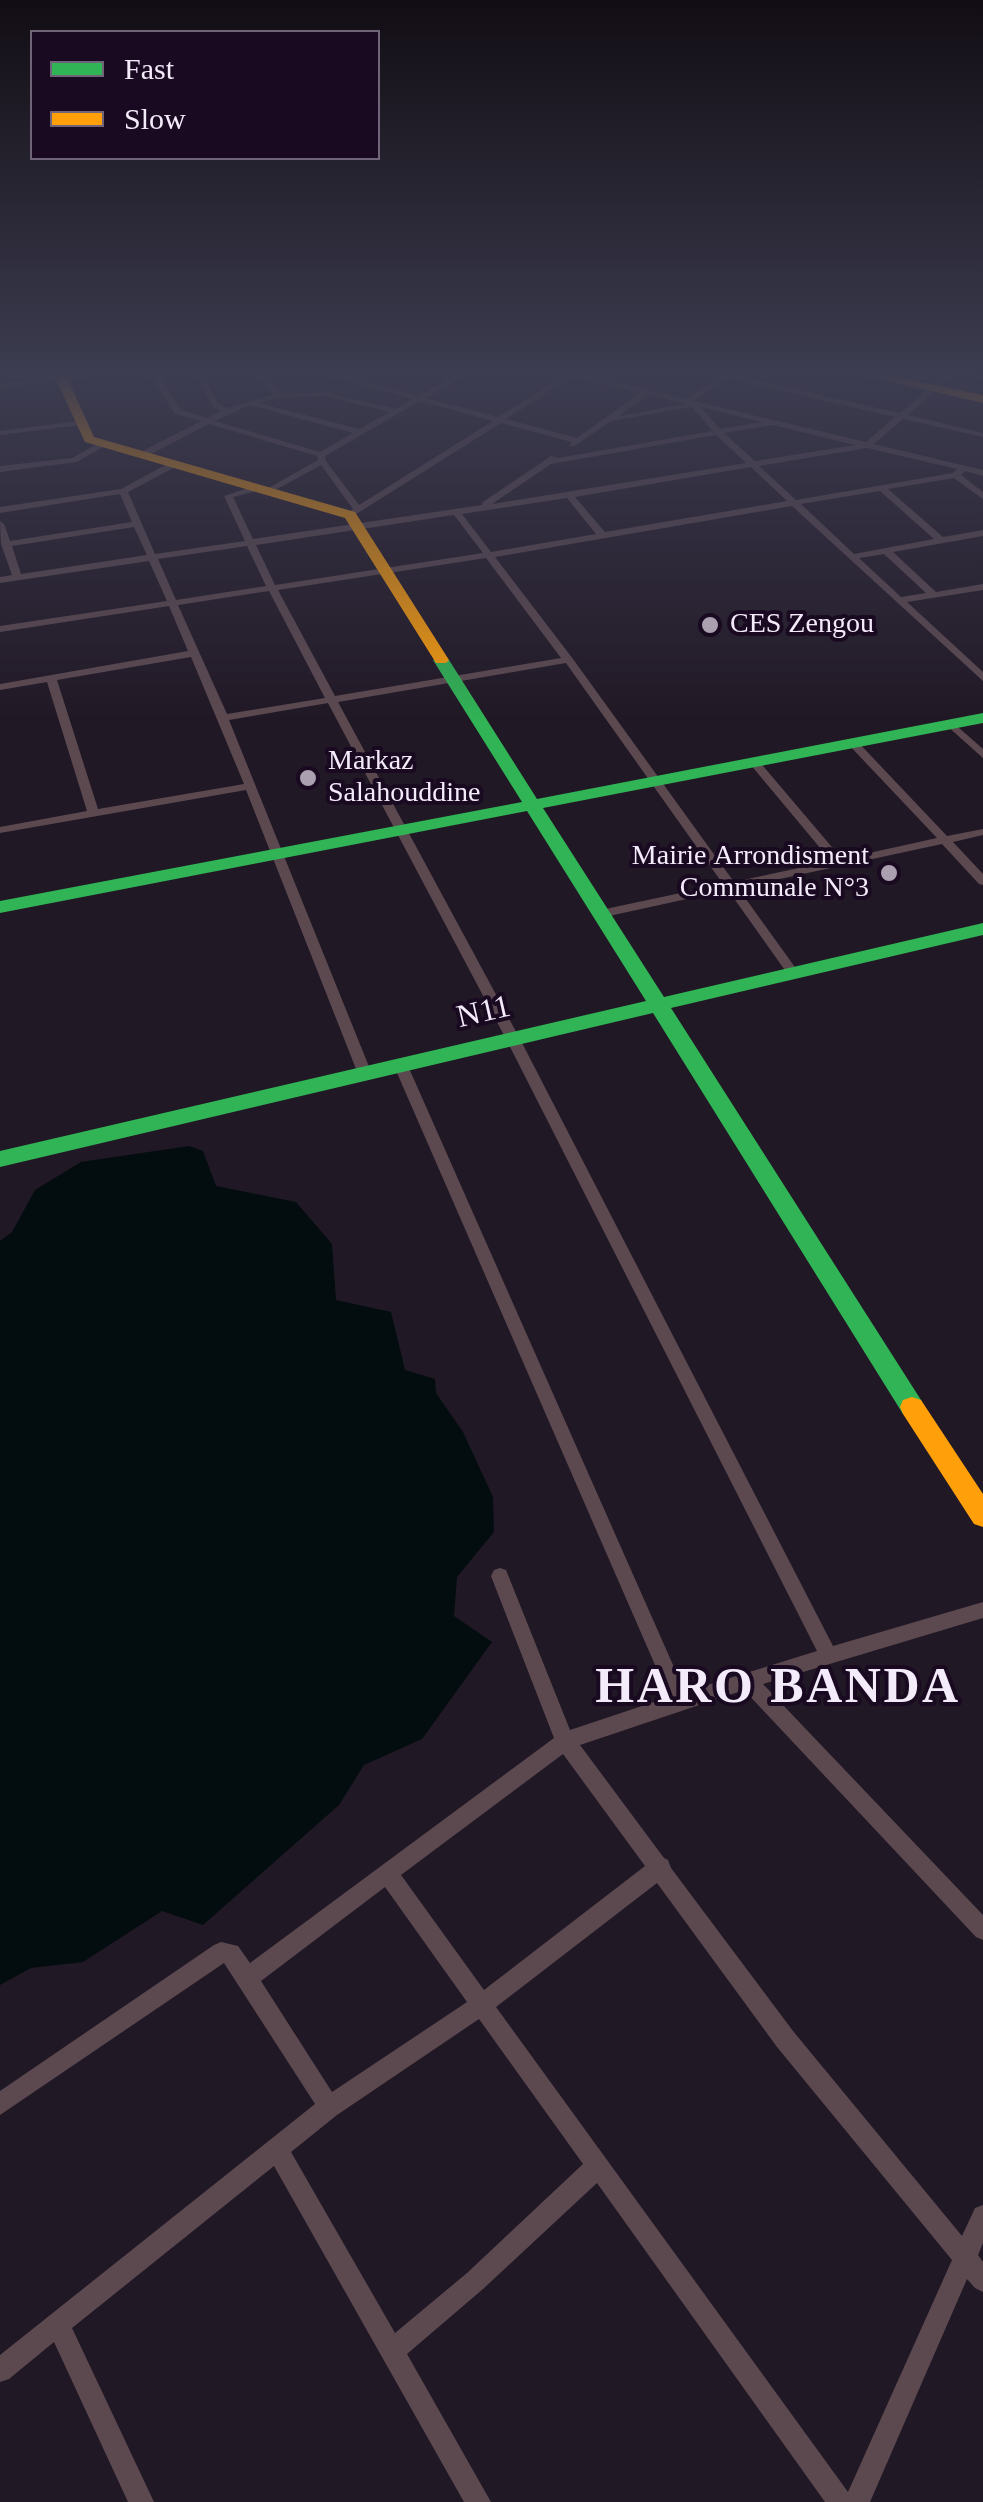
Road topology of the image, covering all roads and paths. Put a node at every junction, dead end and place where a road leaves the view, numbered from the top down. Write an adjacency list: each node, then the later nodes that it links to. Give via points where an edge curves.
1 (127, 490): 12 (street)
2 (258, 490): 24 (street, via 228,496)
3 (265, 490): 19 (street)
4 (339, 490): 19 (street)
5 (393, 490): 19 (street)
6 (507, 490): 16 (street)
7 (542, 490): 14 (street)
8 (599, 490): 13 (street)
9 (783, 490): 15 (street)
10 (871, 490): 15 (street)
11 (884, 490): 25 (street)
12 (123, 492): 17 (street); 21 (street)
13 (569, 495): 14 (street); 23 (street)
14 (548, 497): 16 (street)
15 (796, 502): 23 (street); 30 (street)
16 (480, 507): 18 (street)
17 (0, 510)
18 (456, 512): 19 (street); 28 (street)
19 (354, 516): 24 (street); 31 (street)
20 (0, 524): 26 (street)
21 (137, 524): 26 (street); 29 (street)
22 (983, 533): 25 (street)
23 (602, 536): 28 (street)
24 (250, 540): 29 (street); 35 (street)
25 (942, 540): 27 (street)
26 (6, 544): 32 (street)
27 (885, 550): 30 (street); 36 (street)
28 (489, 555): 31 (street); 41 (street)
29 (150, 556): 32 (street); 38 (street)
30 (850, 556): 37 (street)
31 (382, 570): 35 (street); 44 (street)
32 (18, 578): 33 (street)
33 (0, 580)
34 (983, 587): 36 (street)
35 (272, 588): 38 (street); 46 (street)
36 (934, 595): 37 (street)
37 (901, 600): 43 (street)
38 (171, 603): 39 (street); 40 (street)
39 (0, 629)
40 (194, 653): 42 (street); 47 (street)
41 (567, 660): 44 (street); 53 (street)
42 (51, 678): 45 (street); 56 (street)
43 (983, 678)
44 (453, 680): 46 (street); 55 (street)
45 (0, 686)
46 (330, 699): 47 (street); 58 (street)
47 (223, 718): 54 (street)
48 (983, 718): 49 (street)
49 (950, 723): 50 (street); 51 (street)
50 (852, 742): 52 (street); 60 (street)
51 (983, 755)
52 (754, 762): 53 (street); 62 (street)
53 (654, 782): 55 (street); 64 (street)
54 (249, 786): 56 (street); 61 (street)
55 (531, 805): 58 (street); 66 (street)
56 (93, 813): 57 (street)
57 (0, 830)
58 (400, 831): 61 (street); 70 (street)
59 (983, 832): 60 (street)
60 (943, 841): 62 (street); 63 (street)
61 (277, 855): 65 (street); 72 (street)
62 (840, 863): 64 (street)
63 (983, 881)
64 (730, 886): 66 (street); 68 (street)
65 (0, 908)
66 (600, 914): 69 (street)
67 (983, 929): 68 (street, N11)
68 (793, 973): 69 (street, N11)
69 (655, 1005): 70 (street, N11); 74 (street)
70 (513, 1039): 71 (street, N11); 77 (street)
71 (401, 1066): 72 (street, N11); 79 (street)
72 (364, 1074): 73 (street, N11)
73 (0, 1160)
74 (983, 1516)
75 (500, 1576): 80 (street)
76 (983, 1610): 77 (street)
77 (829, 1656): 78 (street)
78 (747, 1680): 79 (street); 83 (street)
79 (680, 1702): 80 (street)
80 (565, 1741): 81 (street); 82 (street)
81 (661, 1867): 85 (street); 91 (street, via 784,2039)
82 (388, 1874): 84 (street); 85 (street)
83 (983, 1930)
84 (247, 1978): 86 (street, via 231,1952 214,1954); 87 (street)
85 (480, 2006): 87 (street); 89 (street)
86 (0, 2104)
87 (329, 2106): 88 (street)
88 (276, 2148): 93 (street); 94 (street)
89 (596, 2168): 94 (street); 98 (street)
90 (983, 2216): 91 (street)
91 (964, 2258): 92 (street); 99 (street)
92 (983, 2280)
93 (57, 2323): 95 (street); 96 (street)
94 (392, 2352): 97 (street)
95 (0, 2370)
96 (142, 2502)
97 (478, 2502)
98 (840, 2502)
99 (857, 2502)

